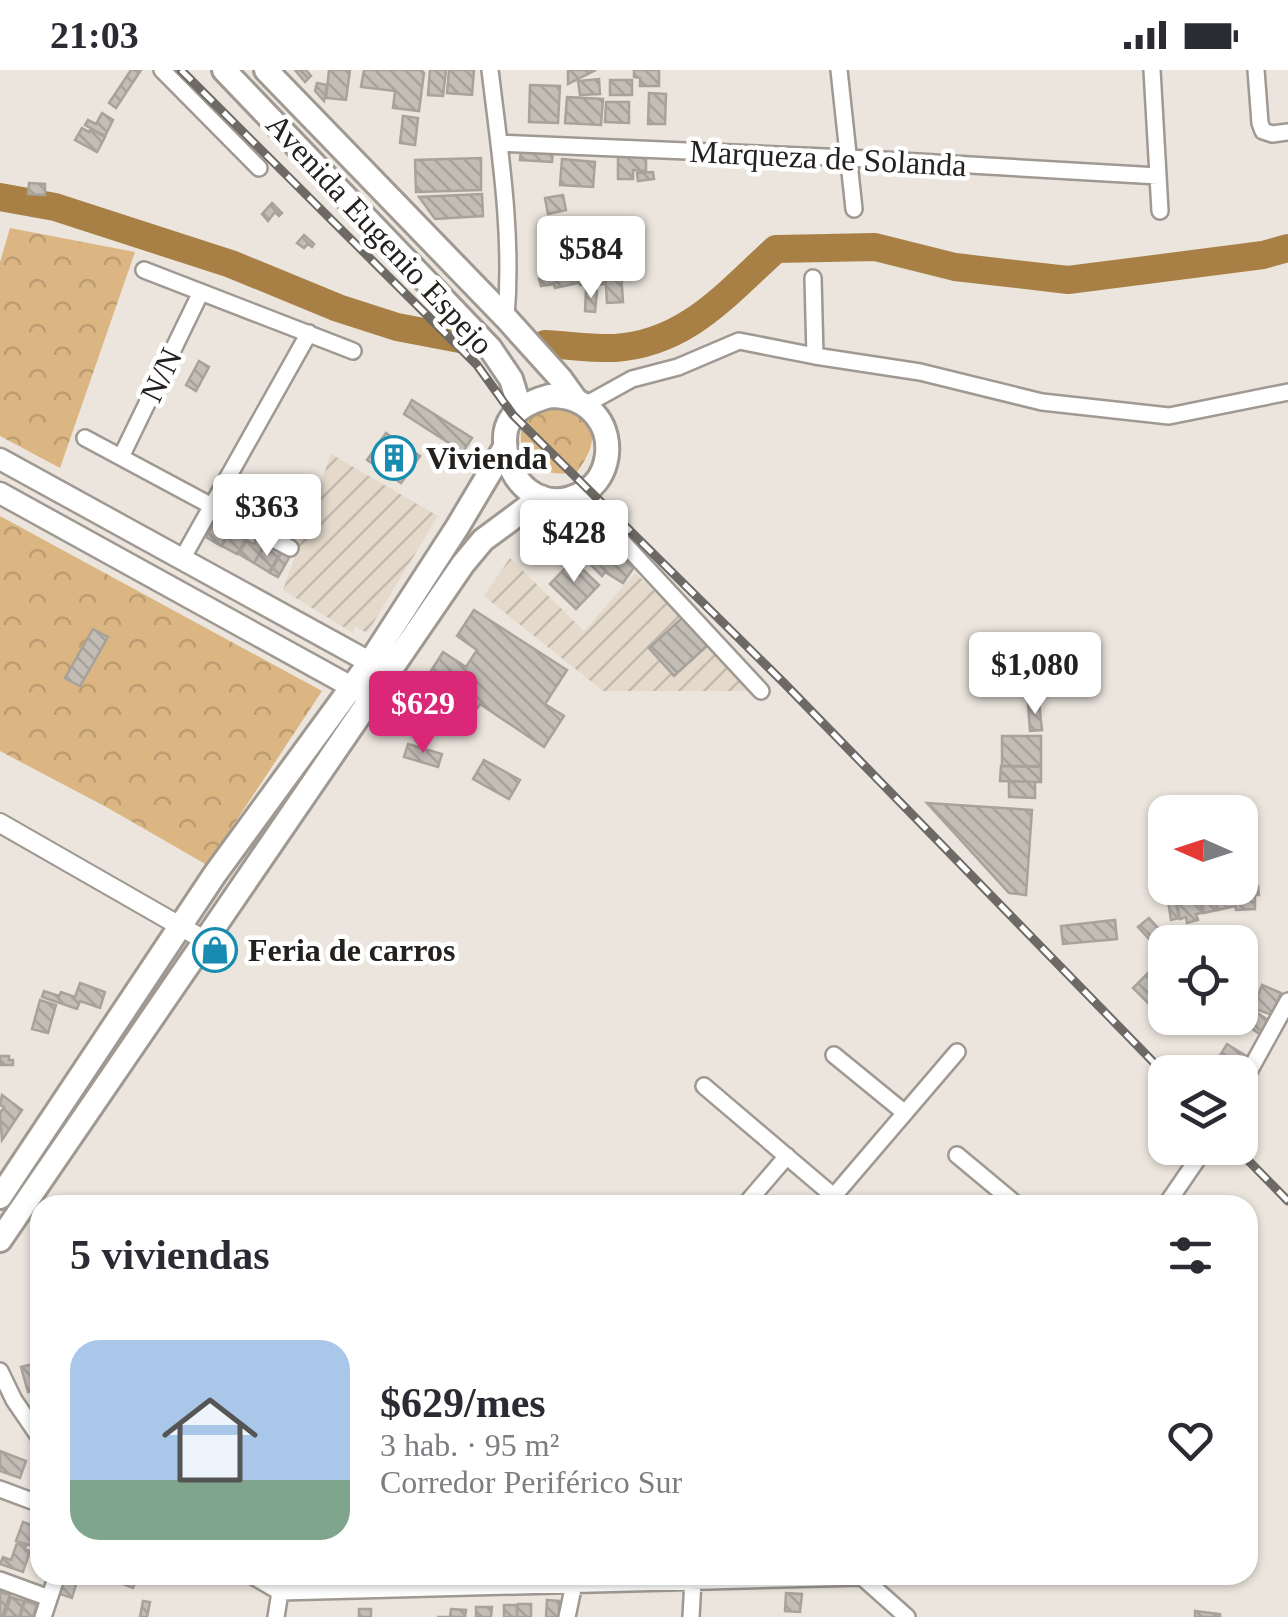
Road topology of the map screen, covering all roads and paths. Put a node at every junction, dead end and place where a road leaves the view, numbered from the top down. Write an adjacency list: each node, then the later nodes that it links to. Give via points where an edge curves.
1 (162, 70): 11 (street)
2 (224, 70): 24 (main road, Avenida Eugenio Espejo, via 490,348 511,378)
3 (266, 70): 18 (main road, Avenida Eugenio Espejo)
4 (490, 70): 9 (street)
5 (840, 70): 10 (street)
6 (1152, 70): 12 (street)
7 (1256, 70): 8 (street, via 1263,131)
8 (1288, 132)
9 (499, 144): 10 (street, Marqueza de Solanda); 18 (street, via 509,236)
10 (849, 158): 12 (street, Marqueza de Solanda); 13 (street)
11 (259, 168)
12 (1158, 176): 14 (street)
13 (854, 209)
14 (1160, 211)
15 (144, 270): 17 (street)
16 (813, 278): 21 (street)
17 (201, 292): 19 (street); 27 (street, N/N)
18 (506, 318): 23 (main road, Avenida Eugenio Espejo)
19 (309, 332): 20 (street); 32 (street)
20 (352, 350)
21 (815, 356): 22 (street, via 920,372 1042,402 1170,416); 23 (street, via 739,341)
22 (1288, 392)
23 (580, 402): 24 (main road, via 550,396); 30 (main road, via 601,422 607,456 598,478)
24 (520, 408): 26 (main road, via 505,433)
25 (85, 438): 27 (street)
26 (506, 447): 31 (main road, via 516,478); 37 (main road)
27 (121, 458): 32 (street)
28 (0, 459): 34 (main road)
29 (0, 493): 36 (main road)
30 (578, 494): 31 (main road); 38 (street)
31 (542, 497): 37 (main road, via 483,540)
32 (212, 507): 33 (street); 34 (street)
33 (290, 548)
34 (182, 559): 35 (main road)
35 (245, 594): 36 (main road); 37 (main road)
36 (230, 620): 39 (main road)
37 (379, 668): 39 (main road)
38 (761, 691)
39 (362, 693): 41 (main road, via 215,874); 42 (main road)
40 (0, 823): 41 (street)
41 (182, 926): 42 (street); 59 (main road)
42 (206, 940): 52 (main road)
43 (1288, 1001): 46 (street)
44 (958, 1052): 48 (street)
45 (834, 1054): 48 (street)
46 (1258, 1055)
47 (704, 1086): 50 (street)
48 (906, 1113): 55 (street)
49 (958, 1155): 56 (street)
50 (787, 1156): 53 (street); 54 (street)
51 (1193, 1165): 57 (street)
52 (31, 1195)
53 (754, 1195)
54 (832, 1195)
55 (844, 1195)
56 (1005, 1195)
57 (1173, 1195)
58 (30, 1196): 60 (main road)
59 (0, 1198)
60 (0, 1240)
61 (0, 1371): 62 (street)
62 (30, 1423)
63 (0, 1489): 64 (street)
64 (30, 1500)
65 (0, 1580): 73 (street)
66 (53, 1585): 73 (street)
67 (268, 1585): 72 (street)
68 (537, 1585): 72 (street)
69 (574, 1585): 76 (street)
70 (692, 1585): 77 (street)
71 (873, 1585): 78 (street)
72 (280, 1592): 75 (street)
73 (49, 1598): 74 (street)
74 (43, 1617)
75 (276, 1617)
76 (567, 1617)
77 (691, 1617)
78 (907, 1617)

